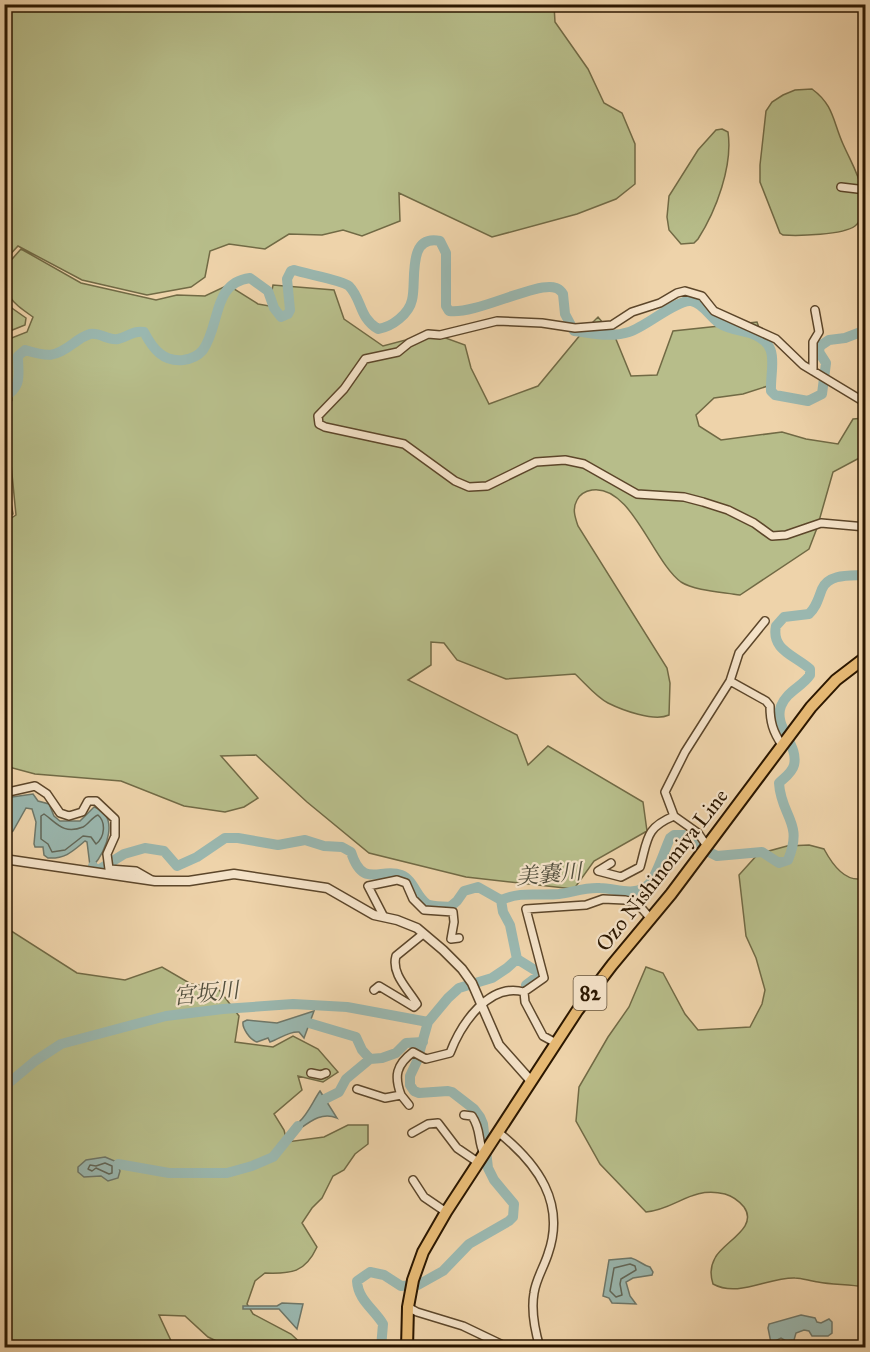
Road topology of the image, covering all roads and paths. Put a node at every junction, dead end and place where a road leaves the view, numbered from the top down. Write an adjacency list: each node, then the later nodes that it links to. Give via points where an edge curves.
1 (861, 4): 2 (street)
2 (866, 8)
3 (842, 187): 4 (street)
4 (866, 190)
5 (815, 310): 6 (street, via 819,332 813,342)
6 (813, 371): 7 (street); 8 (street, via 776,339 714,311 702,296 685,291 632,312 612,325 571,327 497,321 440,335 428,334 398,352 365,359 318,416 319,424 325,428 404,444 469,487 487,486 536,462 565,460 584,464 637,494 684,497 728,510 772,536 821,523)
7 (866, 403)
8 (866, 527)
9 (765, 621): 11 (street, via 739,653)
10 (866, 657): 12 (main road, Ozo Nishinomiya Line / 82, via 836,680)
11 (730, 681): 12 (street, via 770,706 774,733); 14 (street, via 665,792)
12 (785, 741): 15 (main road, Ozo Nishinomiya Line / 82)
13 (4, 793): 18 (street, via 35,786 47,794 60,813 69,816 82,812 88,801 96,801 115,819 115,836 107,854 109,869 136,872)
14 (674, 816): 15 (street, via 698,833); 17 (street, via 657,823 640,867 621,877 598,870)
15 (705, 849): 20 (main road, Ozo Nishinomiya Line / 82)
16 (4, 859): 18 (street)
17 (611, 863)
18 (155, 881): 19 (street, via 189,881 234,873 252,875 327,888 364,911)
19 (384, 917): 21 (street, via 417,928); 22 (street, via 368,886 397,880 406,883 413,899 424,910 453,912 451,939)
20 (651, 919): 24 (street, via 637,903 625,900 526,909 544,978); 26 (main road, Ozo Nishinomiya Line / 82)
21 (423, 934): 23 (street, via 394,961 394,970 417,1004 414,1007 379,986); 25 (street, via 462,969)
22 (459, 938)
23 (374, 990)
24 (524, 992): 25 (street, via 513,989); 26 (street, via 525,1002 543,1036)
25 (482, 1003): 29 (street, via 499,1045); 31 (street, via 450,1053 426,1059 413,1052 408,1056 398,1070 396,1082)
26 (556, 1043): 29 (main road, Ozo Nishinomiya Line / 82)
27 (311, 1073): 28 (street)
28 (326, 1073)
29 (531, 1081): 35 (main road, Ozo Nishinomiya Line / 82)
30 (357, 1089): 31 (street, via 385,1098)
31 (401, 1095): 32 (street)
32 (409, 1105)
33 (464, 1115): 36 (street, via 472,1116 479,1127)
34 (412, 1133): 36 (street, via 438,1123 457,1148)
35 (495, 1137): 36 (main road, Ozo Nishinomiya Line / 82); 42 (street, via 526,1158 553,1204 553,1232 533,1294)
36 (481, 1158): 38 (main road, Ozo Nishinomiya Line / 82)
37 (412, 1180): 38 (street, via 424,1197)
38 (446, 1212): 39 (main road, Ozo Nishinomiya Line / 82, via 423,1252)
39 (408, 1306): 40 (main road, Ozo Nishinomiya Line / 82); 41 (street)
40 (407, 1347)
41 (509, 1347)
42 (540, 1347)

